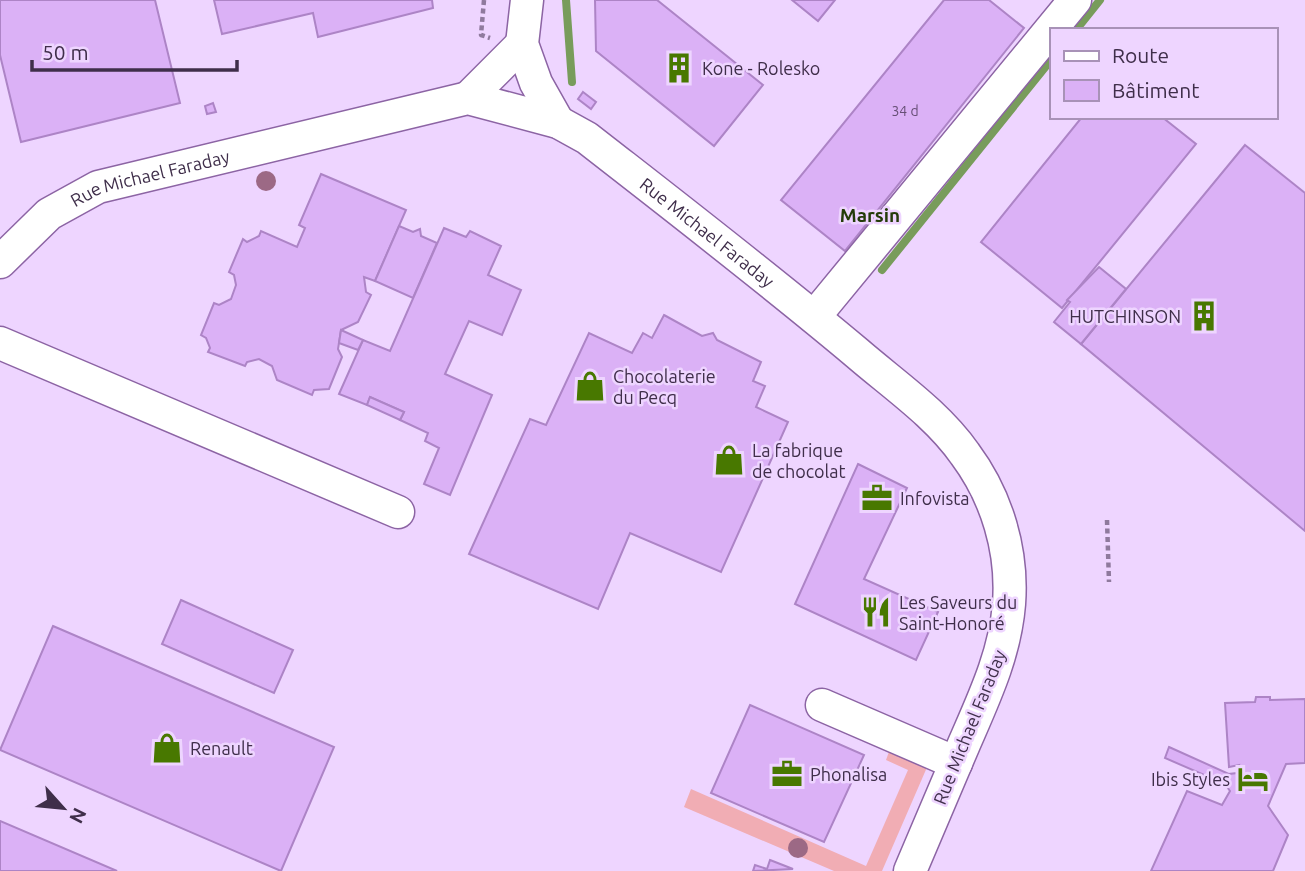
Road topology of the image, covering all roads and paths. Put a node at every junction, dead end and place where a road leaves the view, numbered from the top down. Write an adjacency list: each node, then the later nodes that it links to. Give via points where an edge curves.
1 (484, 0): 6 (path, via 481,35)
2 (527, 0): 6 (street)
3 (1075, 0): 4 (street)
4 (1052, 28)
5 (1050, 30): 10 (street)
6 (510, 42): 7 (street); 8 (street)
7 (468, 98): 8 (street, Rue Michael Faraday); 9 (street, Rue Michael Faraday, via 114,181 48,214)
8 (558, 122): 10 (street, Rue Michael Faraday, via 587,138)
9 (0, 262)
10 (814, 317): 16 (street, Rue Michael Faraday, via 951,436 986,487 999,520 1010,571 1002,646)
11 (0, 343): 12 (street)
12 (398, 512)
13 (1107, 520): 14 (path)
14 (1109, 582)
15 (822, 705): 16 (street)
16 (956, 763): 17 (street, Rue Michael Faraday)
17 (909, 871)

